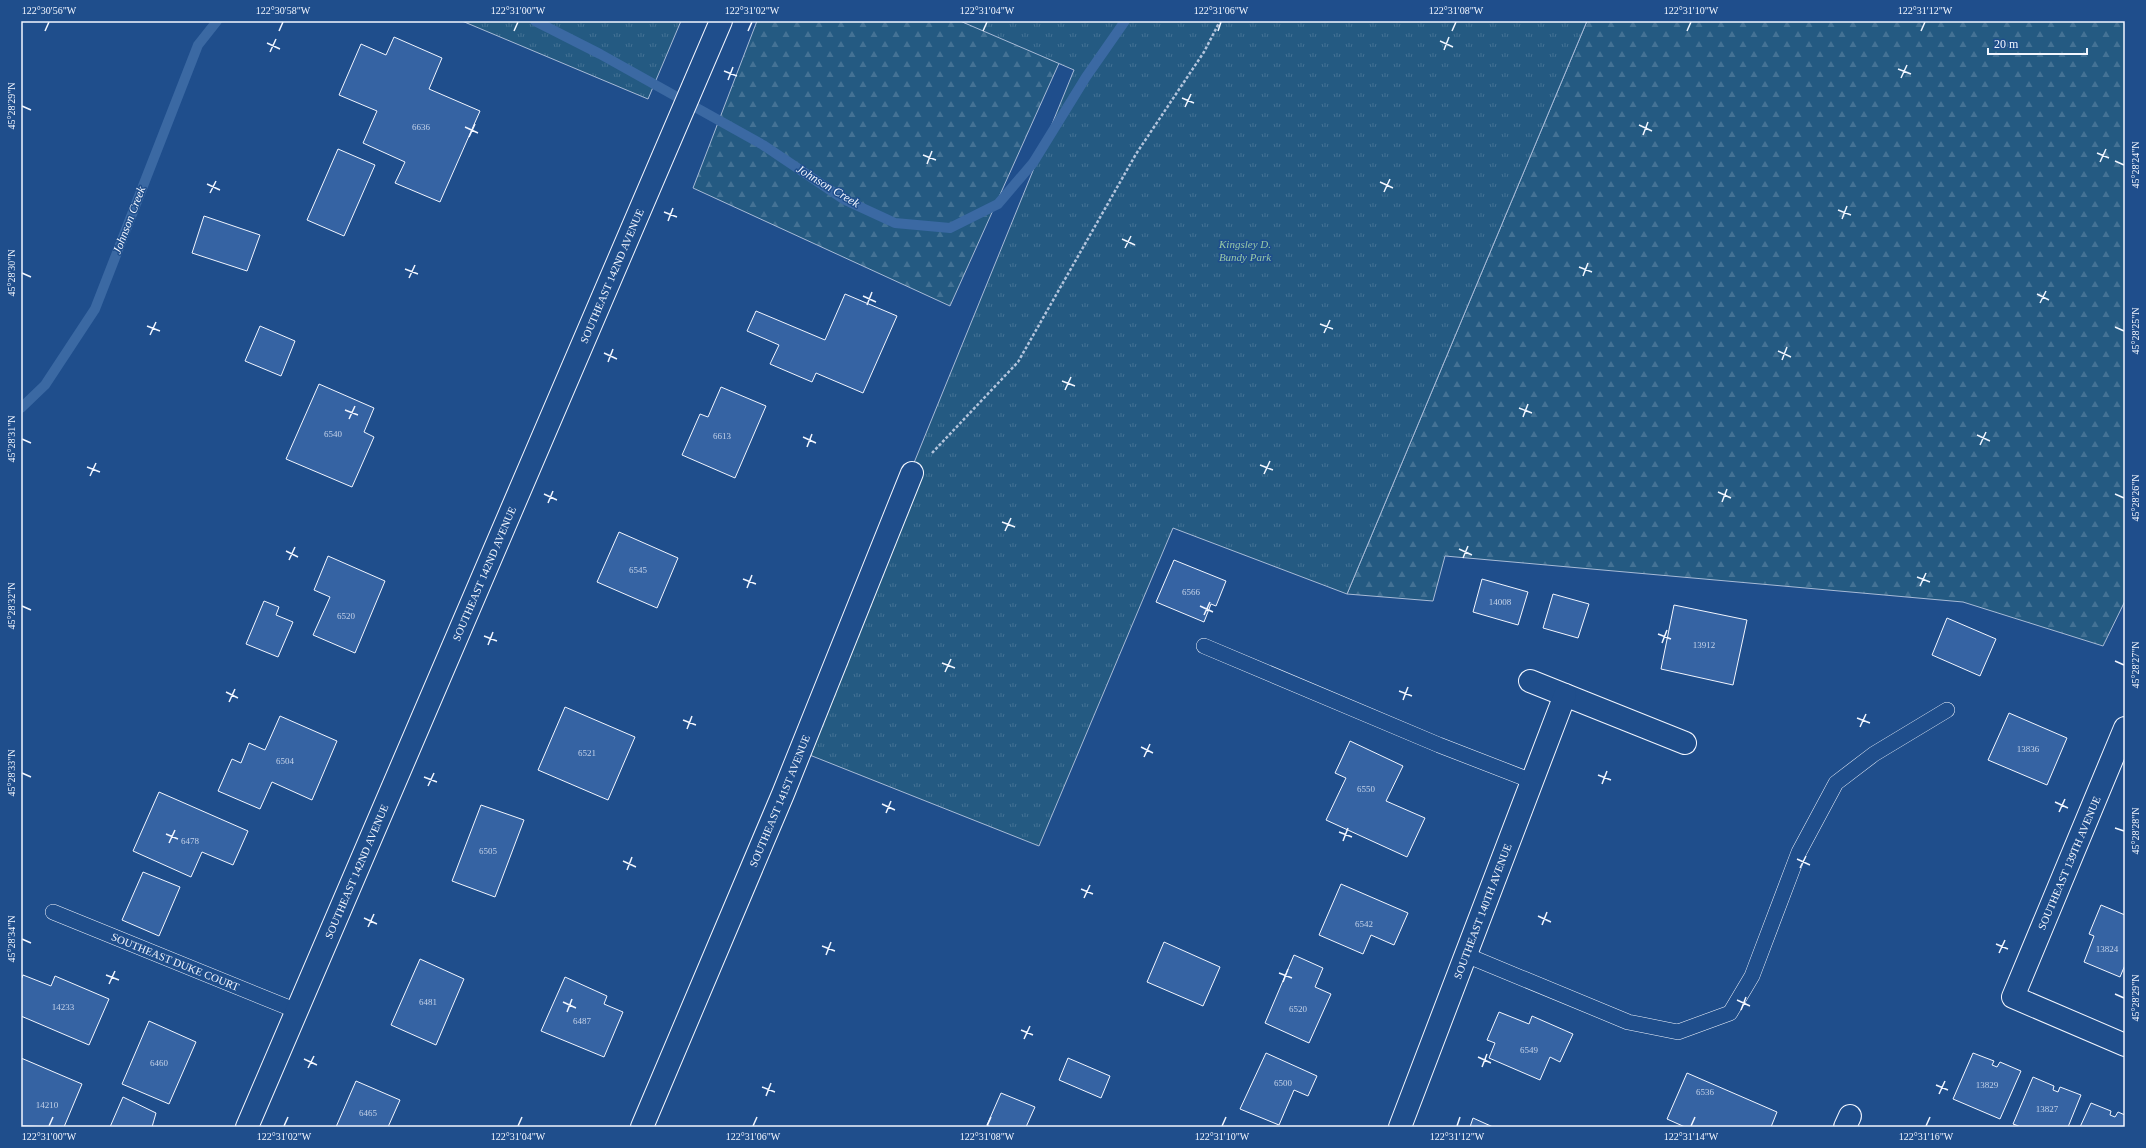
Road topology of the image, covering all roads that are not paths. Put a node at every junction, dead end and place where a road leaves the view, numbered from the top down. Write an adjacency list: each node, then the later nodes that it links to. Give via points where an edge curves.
1 (721, 21): 12 (street, SOUTHEAST 142ND AVENUE)
2 (912, 473): 15 (street, SOUTHEAST 141ST AVENUE, via 783,794)
3 (1204, 646): 9 (lane)
4 (1530, 681): 5 (street)
5 (1564, 694): 8 (street); 9 (street, SOUTHEAST 140TH AVENUE)
6 (1947, 710): 11 (lane, via 1874,754 1836,784 1799,852 1752,976 1730,1013 1678,1032 1628,1022)
7 (2125, 728): 13 (street, SOUTHEAST 139TH AVENUE, via 2013,997)
8 (1685, 743)
9 (1532, 782): 11 (street, SOUTHEAST 140TH AVENUE)
10 (53, 912): 12 (lane, SOUTHEAST DUKE COURT)
11 (1466, 955): 16 (street, SOUTHEAST 140TH AVENUE)
12 (297, 1011): 14 (street, SOUTHEAST 142ND AVENUE)
13 (2125, 1045)
14 (247, 1127)
15 (642, 1127)
16 (1400, 1127)

